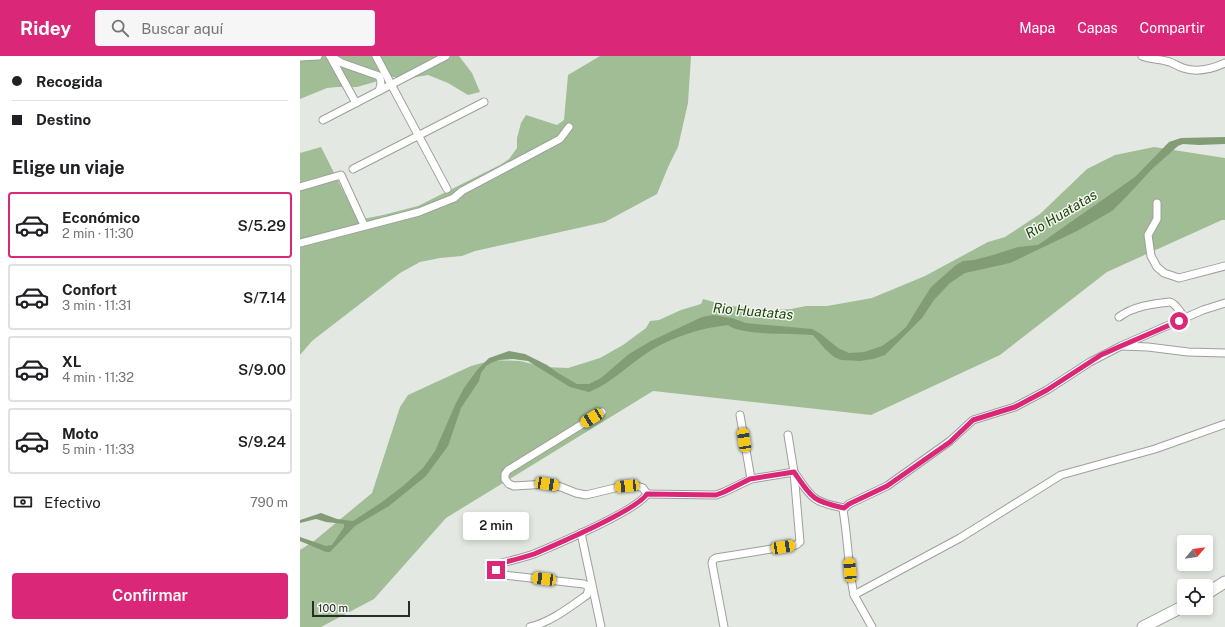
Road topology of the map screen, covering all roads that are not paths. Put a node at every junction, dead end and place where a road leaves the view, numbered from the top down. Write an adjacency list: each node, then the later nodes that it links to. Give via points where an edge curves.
1 (318, 56): 6 (street)
2 (330, 56): 10 (street, via 379,76); 12 (street)
3 (376, 56): 9 (street)
4 (446, 56): 9 (street)
5 (1142, 56): 7 (street, via 1151,60)
6 (300, 57)
7 (1166, 59): 8 (street, via 1184,68 1202,70)
8 (1225, 62)
9 (391, 85): 10 (street); 15 (street)
10 (379, 91): 12 (street)
11 (484, 102): 15 (street)
12 (356, 103): 13 (street)
13 (322, 120)
14 (570, 127): 20 (street, via 560,139 462,191 454,198 419,212)
15 (418, 135): 16 (street); 18 (street)
16 (353, 169)
17 (300, 187): 20 (street, via 341,175)
18 (447, 189)
19 (1157, 203): 22 (street, via 1157,219 1148,235 1151,256 1164,274 1179,278)
20 (364, 225): 21 (street)
21 (300, 243)
22 (1225, 266)
23 (1225, 303): 25 (street)
24 (1120, 316): 25 (street, via 1140,306 1170,302 1175,304)
25 (1185, 318): 26 (street)
26 (1121, 346): 27 (street); 35 (street, via 1015,407 973,420 950,442 887,486)
27 (1225, 353)
28 (602, 412): 34 (street, via 508,470 505,479 514,486 547,484 586,495 627,486 643,488)
29 (740, 415): 33 (street)
30 (1225, 424): 39 (street, via 1155,449 1061,475 960,538)
31 (788, 435): 32 (street)
32 (794, 472): 33 (street); 35 (street, via 809,495 820,502); 43 (street, via 800,542 796,545 713,560)
33 (750, 479): 34 (street, via 716,495)
34 (647, 494): 36 (street, via 635,505)
35 (844, 508): 39 (street)
36 (581, 533): 41 (street, via 497,566 496,570 499,573 589,586 587,595 556,616); 42 (street)
37 (1225, 582): 38 (main road)
38 (1213, 590)
39 (854, 595): 44 (street)
40 (1177, 610): 45 (main road)
41 (530, 627)
42 (601, 627)
43 (724, 627)
44 (872, 627)
45 (1143, 627)

